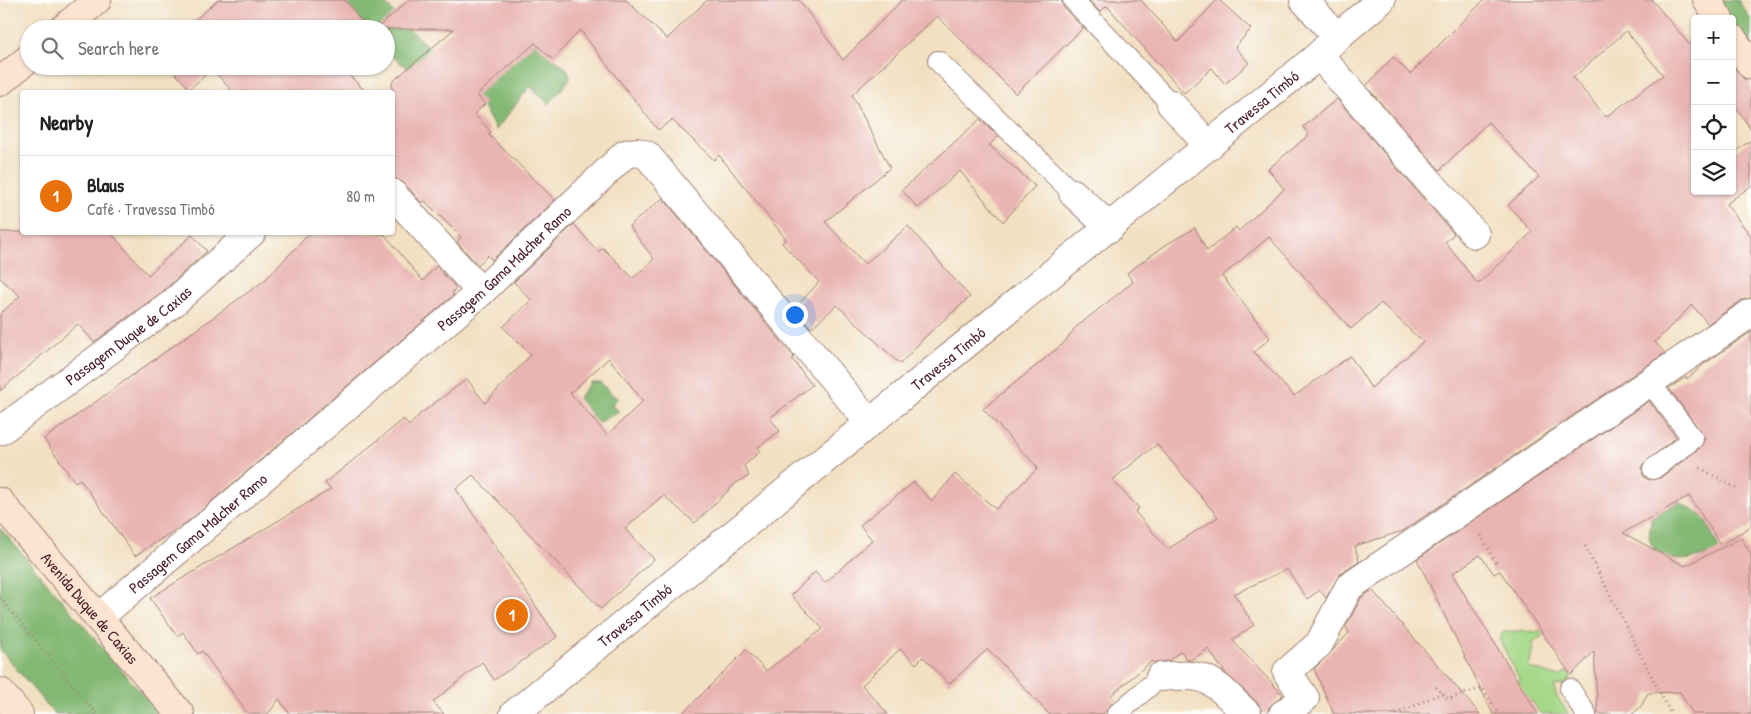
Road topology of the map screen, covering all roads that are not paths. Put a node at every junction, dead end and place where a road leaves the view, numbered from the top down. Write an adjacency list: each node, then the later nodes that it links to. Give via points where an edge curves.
1 (97, 0): 7 (main road)
2 (1073, 0): 14 (lane)
3 (1304, 0): 9 (street)
4 (1381, 0): 9 (street, Travessa Timbó)
5 (1706, 0): 6 (main road)
6 (1716, 15)
7 (74, 20)
8 (1736, 44): 12 (main road)
9 (1328, 46): 15 (street, Travessa Timbó); 19 (street)
10 (938, 61): 16 (lane)
11 (20, 64): 13 (main road)
12 (1751, 65)
13 (1, 78)
14 (1171, 104): 15 (street)
15 (1209, 146): 18 (street, Travessa Timbó)
16 (1074, 193): 18 (street)
17 (395, 196): 21 (street)
18 (1110, 228): 24 (street, Travessa Timbó)
19 (1474, 234)
20 (249, 235): 25 (street, Passagem Duque de Caxias, via 172,304)
21 (480, 292): 24 (street, Passagem Gama Malcher Ramo, via 625,154 637,152 647,156); 28 (street, Passagem Gama Malcher Ramo)
22 (1751, 313): 23 (street)
23 (1650, 383): 26 (lane, via 1693,439); 37 (street, via 1349,587 1319,644 1287,672 1305,698)
24 (869, 422): 34 (street, Travessa Timbó)
25 (0, 431)
26 (1654, 469)
27 (0, 502): 28 (main road, Avenida Duque de Caxias)
28 (98, 618): 33 (main road, Avenida Duque de Caxias)
29 (1160, 678): 35 (lane); 36 (street, via 1189,674 1211,680)
30 (1570, 689): 38 (lane)
31 (0, 692): 32 (main road)
32 (19, 714)
33 (180, 714)
34 (514, 714)
35 (1117, 714)
36 (1247, 714)
37 (1283, 714)
38 (1586, 714)

